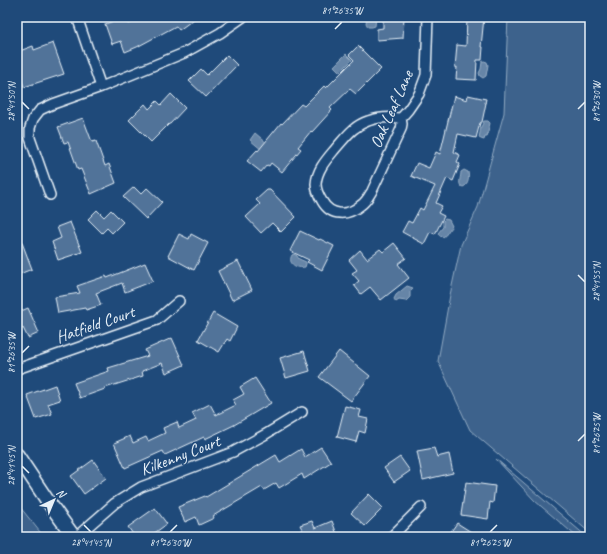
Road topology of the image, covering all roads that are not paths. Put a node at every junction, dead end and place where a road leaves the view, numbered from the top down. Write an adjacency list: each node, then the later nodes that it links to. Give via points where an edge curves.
1 (77, 17): 4 (street)
2 (243, 17): 4 (street, via 184,53)
3 (428, 17): 5 (street, Oak Leaf Lane, via 426,75 419,94)
4 (101, 87): 6 (street, via 52,104 40,110 33,119 30,138)
5 (401, 118): 5 (street, Oak Leaf Lane, via 401,129 372,191 361,206 341,214 325,207 317,193 318,176 327,158 350,131 370,120)
6 (50, 196)
7 (179, 301): 8 (street, Hatfield Court, via 156,320)
8 (17, 369)
9 (302, 412): 12 (street, Kilkenny Court, via 232,452 141,487 115,503)
10 (17, 455): 12 (street)
11 (421, 507): 13 (street)
12 (75, 537)
13 (391, 537)

